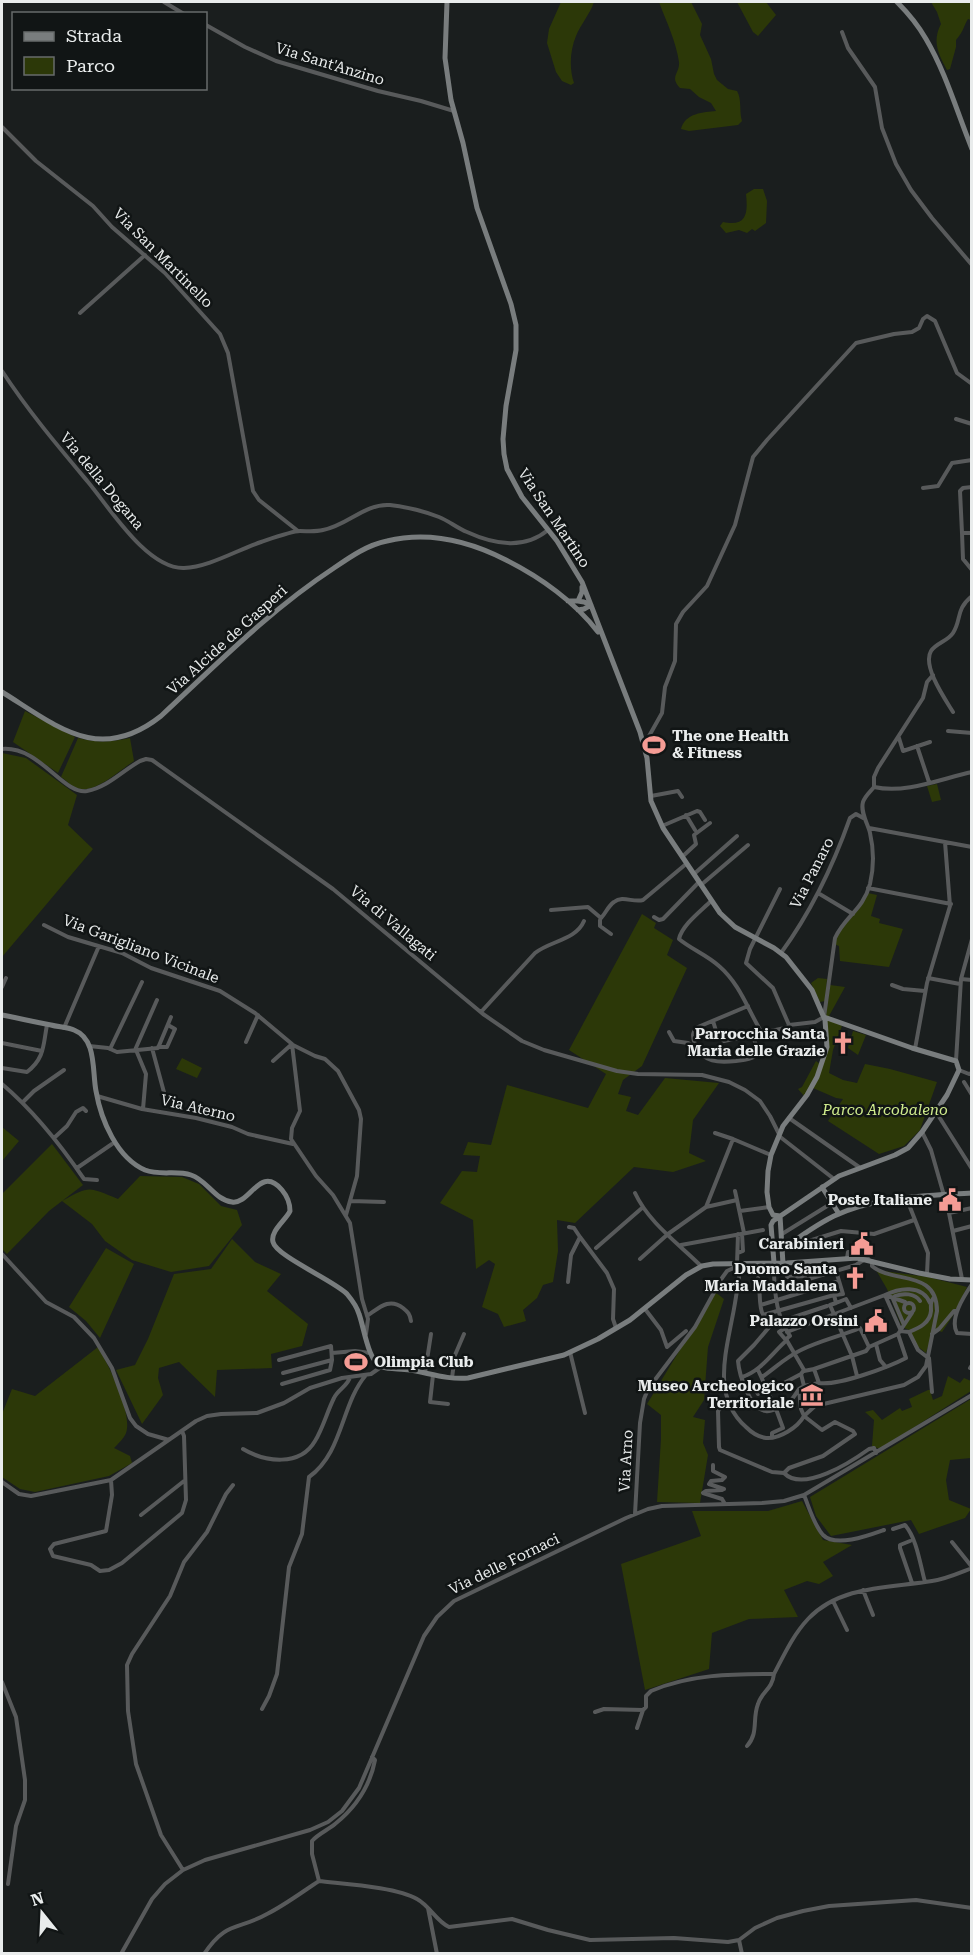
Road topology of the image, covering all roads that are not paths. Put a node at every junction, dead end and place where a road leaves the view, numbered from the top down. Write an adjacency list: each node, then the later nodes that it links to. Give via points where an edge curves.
1 (164, 2): 4 (street)
2 (447, 2): 7 (street, Via San Martino, via 446,66)
3 (897, 2): 9 (street, via 931,48)
4 (181, 12)
5 (207, 26): 7 (street, Via Sant'Anzino, via 276,61)
6 (842, 32): 11 (street, via 848,48 875,87 881,125 896,164 932,218)
7 (454, 111): 20 (street, Via San Martino, via 477,208 516,325 503,439 505,461 522,497)
8 (2, 127): 10 (street, Via San Martinello)
9 (972, 148)
10 (145, 255): 12 (street); 21 (street, Via San Martinello, via 223,338 253,490 259,500)
11 (972, 265)
12 (80, 313)
13 (2, 371): 21 (street, Via della Dogana, via 36,421 120,525 162,561 187,567)
14 (972, 384): 39 (street, via 958,374 935,321 927,316 912,332 857,342 766,440 753,457 735,525 707,586 676,624 675,661 665,685 661,715)
15 (956, 419): 16 (street)
16 (972, 424)
17 (972, 460): 19 (street, via 952,463 938,486)
18 (969, 487): 22 (street, via 960,491)
19 (923, 488)
20 (548, 530): 21 (street, Via della Dogana, via 526,542 502,542 476,536 435,516 386,505 326,530); 25 (street, Via San Martino)
21 (298, 531)
22 (962, 533): 23 (street); 24 (street, via 963,559)
23 (972, 533)
24 (972, 570)
25 (580, 579): 28 (street, via 582,592); 29 (street, Via San Martino)
26 (972, 596): 32 (street, via 960,609 952,635 930,653)
27 (568, 601): 28 (street); 30 (street, Via Alcide de Gasperi); 33 (street, Via Alcide de Gasperi, via 519,567 475,546 436,538 388,540 354,555 295,595 161,716 132,734 101,740 80,736)
28 (578, 601): 29 (street)
29 (591, 605): 30 (street); 31 (street, Via San Martino)
30 (578, 610): 31 (street, Via Alcide de Gasperi)
31 (603, 639): 39 (street, Via San Martino)
32 (933, 675): 34 (street); 37 (street)
33 (2, 692)
34 (952, 712)
35 (948, 731): 36 (street)
36 (972, 733)
37 (898, 738): 40 (street, via 903,751); 44 (street, via 878,768)
38 (930, 742): 40 (street)
39 (644, 746): 45 (street, Via San Martino)
40 (917, 746): 43 (street)
41 (2, 749): 88 (street, Via di Vallagati, via 29,754 81,791 105,785 141,760 152,760 333,889)
42 (972, 772): 43 (street)
43 (929, 783): 44 (street, via 890,789)
44 (874, 787): 49 (street, via 862,804)
45 (650, 796): 46 (street, via 678,791); 51 (street, Via San Martino)
46 (682, 797)
47 (686, 815): 48 (street, via 699,811); 51 (street); 53 (street)
48 (705, 820)
49 (866, 820): 52 (street); 64 (street, Via Panaro, via 856,814 850,818)
50 (710, 823): 58 (street, via 694,835 696,844)
51 (661, 826): 58 (street, Via San Martino)
52 (868, 828): 55 (street); 62 (street, via 873,859)
53 (695, 830)
54 (737, 836): 60 (street)
55 (945, 842): 57 (street); 66 (street)
56 (748, 845): 61 (street)
57 (972, 847)
58 (681, 858): 59 (street, Via San Martino)
59 (686, 864): 60 (street, Via San Martino); 70 (street, via 643,900 618,900)
60 (694, 875): 61 (street, Via San Martino)
61 (700, 884): 65 (street, Via San Martino); 69 (street, via 663,919)
62 (868, 888): 66 (street); 68 (street)
63 (780, 890): 74 (street)
64 (818, 893): 68 (street); 77 (street, Via Panaro)
65 (711, 901): 74 (street, Via San Martino, via 729,922); 87 (street, via 679,939 723,969)
66 (951, 904): 79 (street)
67 (551, 910): 70 (street, via 588,907)
68 (853, 914): 92 (street, via 835,938)
69 (654, 917)
70 (599, 920): 73 (street, via 600,926)
71 (584, 921): 88 (street, via 573,934 535,952)
72 (44, 925): 76 (street, Via Garigliano Vicinale, via 68,938)
73 (611, 934)
74 (756, 938): 77 (street, Via San Martino); 96 (street, via 746,963 772,988)
75 (972, 939): 82 (street)
76 (99, 946): 90 (street, Via Garigliano Vicinale, via 220,991); 97 (street)
77 (781, 953): 92 (street, Via San Martino, via 806,982)
78 (6, 978): 84 (street)
79 (928, 978): 82 (street); 85 (street)
80 (972, 980): 82 (street)
81 (142, 982): 108 (street)
82 (961, 982): 113 (street)
83 (892, 985): 85 (street)
84 (2, 987)
85 (925, 991): 109 (street)
86 (157, 1000): 110 (street)
87 (748, 1006): 93 (street); 99 (street)
88 (481, 1012): 131 (street, Via di Vallagati, via 529,1045 605,1068 705,1076 729,1082 760,1101)
89 (2, 1015): 94 (street)
90 (258, 1015): 101 (street); 103 (street, Via Garigliano Vicinale)
91 (171, 1017): 95 (street)
92 (824, 1017): 96 (street); 109 (street); 128 (street, via 828,1035 825,1057 813,1086)
93 (713, 1021): 100 (street, via 723,1040); 107 (street, via 694,1031)
94 (47, 1024): 97 (street); 111 (street)
95 (168, 1025): 105 (street); 105 (street, via 175,1029 167,1047)
96 (790, 1026): 99 (street)
97 (64, 1028): 104 (street, via 75,1030)
98 (669, 1032): 107 (street, via 674,1041)
99 (762, 1033): 100 (street)
100 (753, 1035): 107 (street, via 757,1053 749,1059 714,1062)
101 (246, 1042)
102 (2, 1043): 111 (street)
103 (292, 1044): 112 (street); 135 (street, via 300,1101 299,1116 292,1128); 149 (street, Via Garigliano Vicinale, via 325,1059 338,1071 358,1107 358,1172)
104 (88, 1046): 108 (street); 122 (street)
105 (158, 1047): 106 (street)
106 (153, 1048): 110 (street); 123 (street)
107 (697, 1048)
108 (110, 1049): 110 (street)
109 (915, 1049): 113 (street)
110 (135, 1050): 125 (street, via 146,1074)
111 (42, 1051): 114 (street, via 41,1059 27,1071)
112 (273, 1061)
113 (956, 1061): 116 (street)
114 (2, 1068)
115 (64, 1070): 124 (street)
116 (959, 1070): 117 (street); 118 (street)
117 (970, 1073): 119 (street)
118 (956, 1077): 119 (street); 127 (street)
119 (964, 1082): 121 (street)
120 (2, 1084): 124 (street)
121 (972, 1095)
122 (97, 1096): 125 (street, Via Aterno); 221 (street, via 110,1133 127,1157 140,1167 155,1173 191,1175 233,1203 257,1185 271,1183 283,1191 289,1215 275,1233 274,1245 345,1292 354,1302)
123 (165, 1096)
124 (23, 1102): 132 (street)
125 (143, 1109): 135 (street, Via Aterno, via 196,1118)
126 (86, 1111): 132 (street, via 79,1109)
127 (936, 1112): 129 (street); 139 (street)
128 (789, 1118): 131 (street); 137 (street)
129 (922, 1132): 137 (street, via 904,1150); 146 (street, via 932,1152)
130 (715, 1133): 133 (street)
131 (778, 1135): 136 (street); 140 (street)
132 (54, 1138): 138 (street)
133 (733, 1139): 136 (street); 152 (street)
134 (112, 1144): 138 (street)
135 (293, 1144): 159 (street)
136 (771, 1155): 153 (street)
137 (859, 1167): 140 (street)
138 (77, 1168): 141 (street, via 84,1179)
139 (972, 1169)
140 (834, 1179): 142 (street)
141 (97, 1180)
142 (822, 1187): 151 (street); 160 (street)
143 (735, 1191): 148 (street)
144 (635, 1193): 154 (street)
145 (972, 1193): 146 (street)
146 (943, 1195): 147 (street); 157 (street)
147 (906, 1197): 158 (street); 161 (street)
148 (737, 1200): 152 (street); 156 (street)
149 (351, 1201): 150 (street); 159 (street, Via Garigliano Vicinale)
150 (384, 1202)
151 (832, 1203): 158 (street); 168 (street)
152 (706, 1207): 166 (street)
153 (769, 1207): 156 (street); 160 (street, via 773,1215)
154 (642, 1208): 166 (street); 174 (street)
155 (972, 1208): 157 (street)
156 (740, 1211): 167 (street)
157 (949, 1213): 165 (street)
158 (839, 1214): 172 (street)
159 (346, 1215): 207 (street)
160 (780, 1216): 164 (street); 168 (street)
161 (914, 1220): 170 (street, via 874,1234 844,1231); 182 (street, via 928,1255)
162 (972, 1226): 165 (street)
163 (569, 1227): 169 (street)
164 (768, 1230): 167 (street); 179 (street)
165 (953, 1231): 184 (street)
166 (669, 1234): 171 (street); 176 (street)
167 (742, 1234): 171 (street); 178 (street)
168 (782, 1234): 172 (street)
169 (580, 1237): 186 (street, via 571,1255); 211 (street, via 614,1289)
170 (799, 1244): 172 (street); 173 (street)
171 (681, 1245): 180 (street)
172 (785, 1247): 179 (street)
173 (834, 1247)
174 (596, 1248)
175 (2, 1254): 270 (street, via 46,1302 67,1311 88,1330 112,1368 136,1426)
176 (640, 1259)
177 (869, 1260): 179 (street, via 847,1258); 181 (street); 182 (street); 192 (street, via 878,1270 919,1281)
178 (739, 1264): 179 (street); 180 (street); 262 (street, via 723,1366); 283 (street, Via Arno, via 727,1271 695,1327 648,1389 640,1423)
179 (779, 1265): 181 (street, via 787,1277 805,1276 805,1280); 194 (street, via 774,1274)
180 (702, 1266): 203 (street)
181 (836, 1271): 185 (street)
182 (927, 1274): 184 (street)
183 (758, 1278): 199 (street)
184 (962, 1280): 188 (street)
185 (839, 1281): 187 (street); 187 (street, via 843,1293 836,1295)
186 (568, 1282)
187 (832, 1283): 194 (street)
188 (971, 1284): 204 (street)
189 (905, 1294): 193 (street); 195 (street); 197 (street)
190 (885, 1295): 191 (street, via 897,1289 918,1290); 193 (street); 202 (street); 214 (street)
191 (926, 1295): 195 (street); 198 (street)
192 (934, 1297): 198 (street); 218 (street, via 937,1311)
193 (894, 1298): 197 (street); 210 (street)
194 (776, 1300): 199 (street); 208 (street)
195 (920, 1301): 201 (street)
196 (836, 1302): 200 (street); 202 (street, via 846,1299); 208 (street, via 834,1295 810,1301)
197 (905, 1303): 201 (street); 205 (street, via 904,1310)
198 (930, 1303): 215 (street, via 929,1318)
199 (761, 1305): 208 (street, via 763,1315)
200 (829, 1305): 206 (street); 208 (street)
201 (914, 1307): 205 (street)
202 (851, 1308): 206 (street)
203 (645, 1309): 211 (street); 212 (street, via 668,1347)
204 (957, 1311): 218 (street); 220 (street, via 955,1330)
205 (912, 1312): 210 (street)
206 (833, 1315): 213 (street); 219 (street)
207 (367, 1316): 209 (street, via 381,1305 396,1303); 221 (street)
208 (780, 1317): 213 (street); 246 (street, via 738,1361)
209 (411, 1320)
210 (904, 1325): 214 (street)
211 (616, 1329): 225 (street)
212 (686, 1330)
213 (786, 1330): 222 (street, via 790,1336); 222 (street, via 779,1332)
214 (900, 1332): 215 (street); 223 (street); 234 (street, via 906,1358)
215 (909, 1332): 230 (street, via 918,1350)
216 (431, 1334): 241 (street)
217 (464, 1334): 248 (street, via 455,1355)
218 (932, 1334): 230 (street)
219 (843, 1335): 224 (street, via 860,1328); 227 (street); 229 (street)
220 (972, 1335)
221 (366, 1338): 228 (street)
222 (787, 1339): 227 (street); 237 (street)
223 (876, 1344): 224 (street); 234 (street)
224 (869, 1347): 229 (street)
225 (570, 1352): 248 (street, via 468,1378); 266 (street)
226 (332, 1353): 228 (street); 231 (street, via 331,1346); 232 (street)
227 (795, 1353): 239 (street); 247 (street)
228 (371, 1354): 233 (street)
229 (852, 1356): 235 (street); 244 (street)
230 (928, 1356): 257 (street); 264 (street, via 918,1377 904,1385)
231 (279, 1360)
232 (332, 1360): 236 (street); 240 (street)
233 (381, 1367): 241 (street); 242 (street)
234 (886, 1367): 244 (street)
235 (814, 1369): 239 (street); 252 (street)
236 (330, 1370): 238 (street); 249 (street)
237 (758, 1370): 246 (street); 247 (street)
238 (324, 1372): 250 (street); 253 (street)
239 (803, 1372): 254 (street); 255 (street)
240 (283, 1373)
241 (425, 1373): 243 (street)
242 (367, 1374): 245 (street); 275 (street, via 356,1389 337,1439)
243 (433, 1375): 248 (street); 263 (street, via 430,1402)
244 (857, 1376): 252 (street)
245 (350, 1377): 249 (street); 271 (street, via 334,1397 315,1442 303,1453 282,1460)
246 (742, 1377): 261 (street)
247 (762, 1377): 251 (street)
248 (452, 1378)
249 (332, 1381): 250 (street)
250 (327, 1383): 268 (street, via 257,1413 207,1416)
251 (763, 1383): 255 (street); 258 (street, via 754,1387)
252 (819, 1383): 254 (street)
253 (282, 1384)
254 (804, 1386): 256 (street)
255 (767, 1389): 258 (street); 265 (street)
256 (799, 1389): 260 (street); 265 (street, via 794,1399)
257 (932, 1392)
258 (758, 1394): 261 (street)
259 (972, 1395): 272 (street, Via delle Fornaci)
260 (801, 1397): 264 (street); 267 (street)
261 (751, 1399): 265 (street, via 766,1412)
262 (728, 1400): 269 (street, via 736,1416 752,1432); 274 (street, via 718,1411 720,1450 772,1473)
263 (447, 1404)
264 (815, 1406): 267 (street)
265 (776, 1409): 269 (street, via 783,1428 772,1433)
266 (585, 1413)
267 (804, 1416): 269 (street, via 791,1429); 274 (street, via 822,1430 835,1422 855,1434 823,1456)
268 (182, 1431): 270 (street); 278 (street)
269 (772, 1437)
270 (169, 1440): 277 (street)
271 (243, 1449)
272 (876, 1453): 274 (street, via 874,1448 869,1449 822,1477 806,1479 787,1477); 281 (street, Via delle Fornaci)
273 (713, 1465): 282 (street, via 713,1471 725,1477 710,1484 724,1489 703,1493 722,1499)
274 (784, 1473)
275 (309, 1477): 276 (street); 298 (street, via 302,1534 289,1567 277,1674)
276 (302, 1478)
277 (111, 1480): 278 (street, via 106,1531 54,1544 50,1549 53,1556 92,1565 104,1572 117,1567 182,1513); 279 (street, via 31,1496 19,1494)
278 (185, 1481): 284 (street)
279 (2, 1482)
280 (234, 1485): 304 (street, via 184,1562 170,1596 127,1665 128,1711 136,1764 161,1835)
281 (804, 1495): 282 (street, Via delle Fornaci, via 778,1502); 286 (street, via 826,1537 839,1540)
282 (725, 1504): 283 (street, Via delle Fornaci, via 664,1506)
283 (635, 1514): 303 (street, Via delle Fornaci, via 446,1607 420,1642)
284 (141, 1515)
285 (893, 1529): 290 (street, via 908,1527)
286 (884, 1530)
287 (910, 1541): 291 (street, via 900,1548)
288 (952, 1542): 289 (street)
289 (972, 1568): 290 (street)
290 (925, 1582): 291 (street)
291 (912, 1583): 292 (street)
292 (863, 1590): 293 (street); 294 (street)
293 (832, 1601): 295 (street); 296 (street, via 806,1620)
294 (873, 1615)
295 (847, 1630)
296 (774, 1674): 299 (street, via 708,1675 671,1684 648,1692); 302 (street, via 770,1688 757,1705 754,1735)
297 (2, 1682): 306 (street, via 16,1717 25,1780 25,1800 16,1826)
298 (262, 1709)
299 (644, 1710): 300 (street); 301 (street)
300 (595, 1712)
301 (637, 1728)
302 (747, 1746)
303 (372, 1757): 304 (street, Via delle Fornaci, via 355,1795 328,1822); 305 (street, via 374,1766 359,1798 345,1815 312,1841)
304 (183, 1870): 310 (street, Via delle Fornaci, via 152,1899)
305 (319, 1881): 307 (street, via 408,1895); 311 (street, via 267,1914 224,1931)
306 (8, 1884)
307 (428, 1907): 309 (street, via 451,1927 511,1919 593,1940); 312 (street)
308 (972, 1908): 309 (street, via 916,1900 829,1906 777,1918)
309 (739, 1940): 313 (street)
310 (121, 1953)
311 (204, 1953)
312 (437, 1953)
313 (742, 1953)

